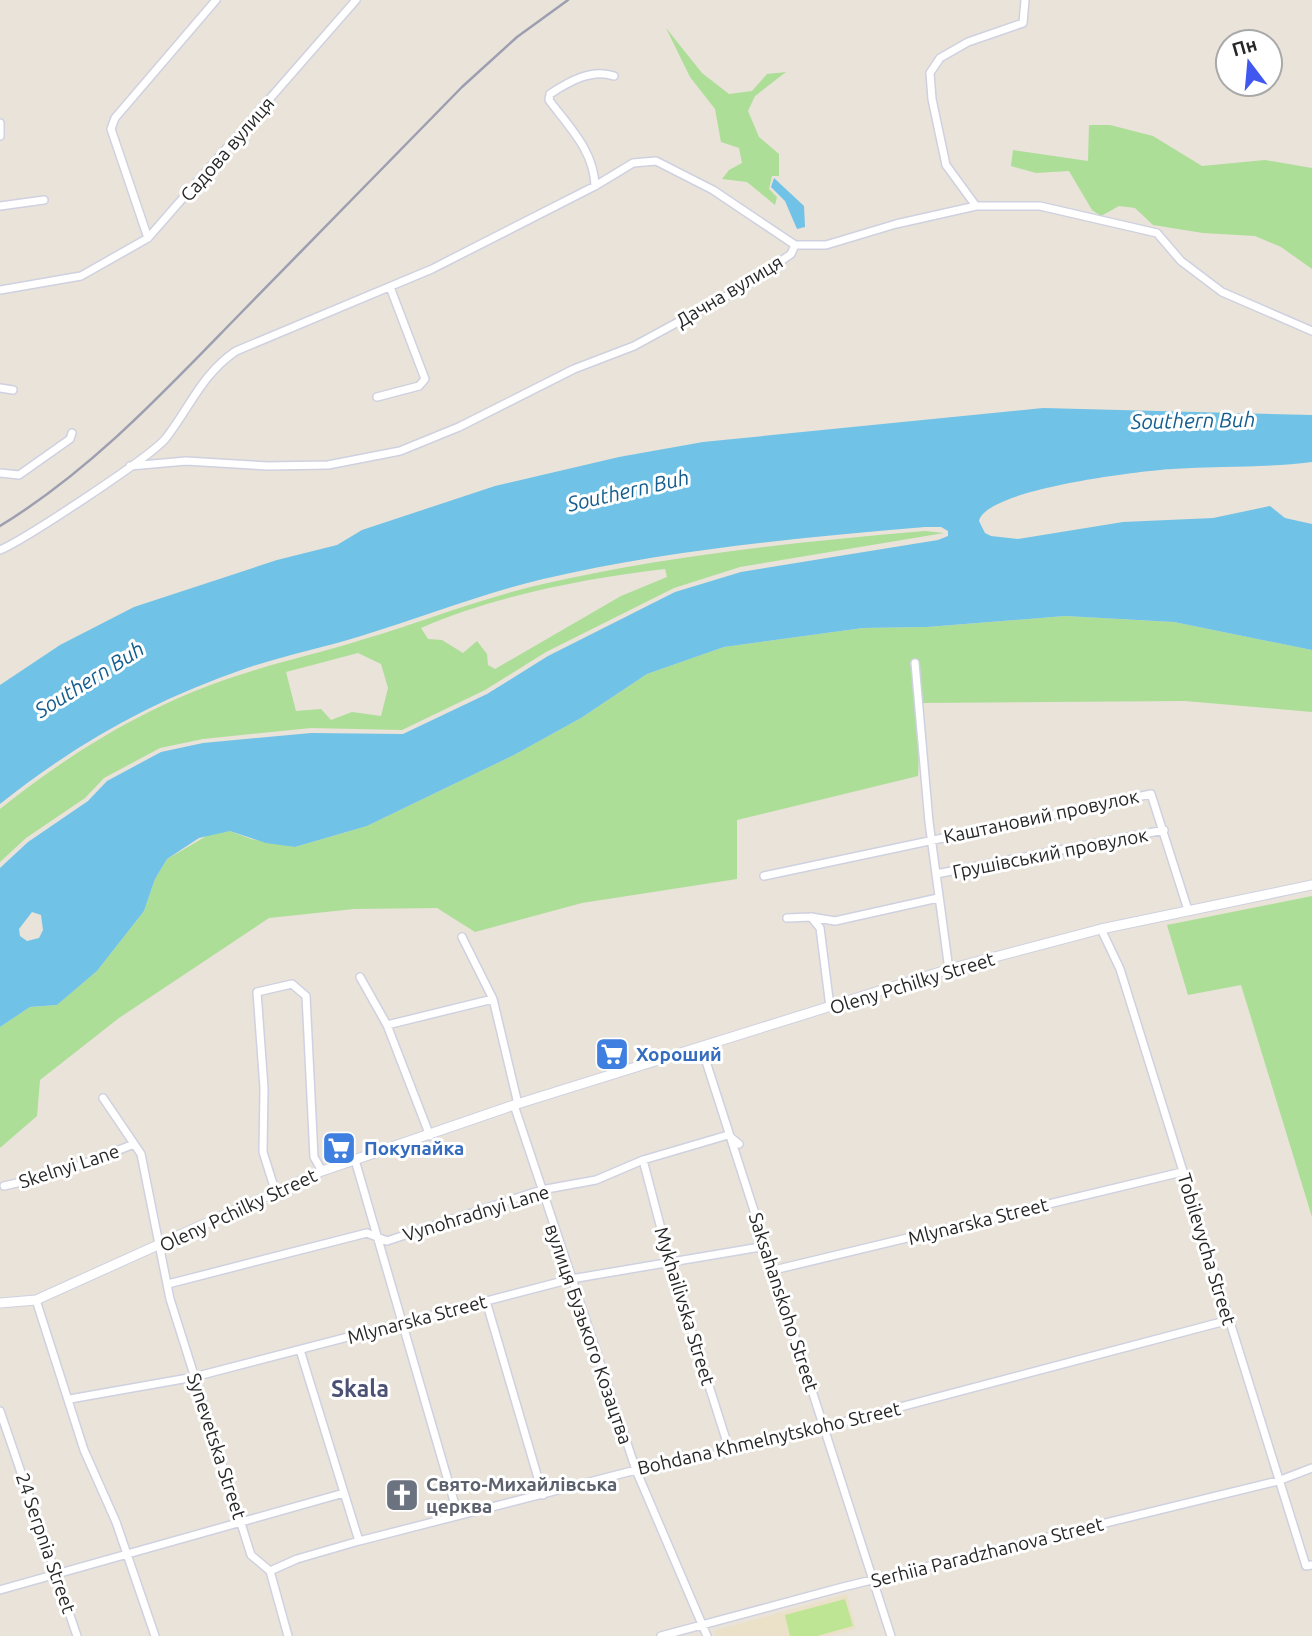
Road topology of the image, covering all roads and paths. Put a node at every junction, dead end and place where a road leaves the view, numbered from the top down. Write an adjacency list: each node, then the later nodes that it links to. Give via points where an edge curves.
1 (216, 0): 11 (street, via 114,118 111,129)
2 (356, 0): 11 (street, Садова вулиця)
3 (1025, 0): 10 (street, via 1023,23 968,41 940,58 930,74 946,165)
4 (614, 76): 7 (street, via 590,74 550,94 549,100 585,148 594,166)
5 (0, 123): 6 (street)
6 (0, 136)
7 (596, 187): 12 (street, via 633,163 656,161 712,190); 13 (street)
8 (44, 200): 9 (street)
9 (0, 206)
10 (976, 206): 12 (street, Дачна вулиця, via 825,245); 15 (street, Дачна вулиця, via 1040,206 1157,233 1181,261 1222,292)
11 (148, 238): 14 (street, Садова вулиця, via 81,276)
12 (795, 245): 20 (street, Дачна вулиця, via 791,254 750,283 634,346 574,369 400,451 328,465 186,461)
13 (390, 287): 18 (street, via 425,379 419,386); 20 (street, via 219,362 164,440)
14 (0, 289)
15 (1312, 331)
16 (0, 388): 17 (street)
17 (13, 390)
18 (377, 397)
19 (72, 433): 21 (street, via 19,475)
20 (130, 466): 22 (street)
21 (0, 473)
22 (0, 550)
23 (915, 663): 25 (street, Каштановий провулок)
24 (1164, 830): 25 (street, Каштановий провулок, via 1151,794); 26 (street, Грушівський провулок); 30 (street)
25 (931, 839): 26 (street, Каштановий провулок); 27 (street, Каштановий провулок)
26 (936, 874): 29 (street, Каштановий провулок)
27 (764, 876)
28 (1312, 885): 30 (street, Oleny Pchilky Street)
29 (938, 898): 31 (street, Грушівський провулок, via 835,921); 35 (street, Каштановий провулок)
30 (1188, 910): 33 (street, Oleny Pchilky Street)
31 (811, 917): 32 (street, Грушівський провулок); 38 (street, via 820,928)
32 (787, 918)
33 (1101, 929): 35 (street, Oleny Pchilky Street); 50 (street, Tobilevycha Street, via 1120,969)
34 (462, 937): 37 (street)
35 (949, 970): 38 (street, Oleny Pchilky Street)
36 (360, 977): 39 (street)
37 (493, 999): 39 (street); 42 (street)
38 (830, 1007): 40 (street, Oleny Pchilky Street)
39 (387, 1025): 44 (street)
40 (702, 1049): 42 (street, Oleny Pchilky Street); 43 (street, Saksahanskoho Street)
41 (103, 1098): 45 (street, Skelnyi Lane)
42 (516, 1105): 44 (street, Oleny Pchilky Street); 53 (street, вулиця Бузького Козацтва)
43 (728, 1135): 46 (street); 48 (street, Vynohradnyi Lane); 55 (street, Saksahanskoho Street)
44 (430, 1136): 47 (street, Oleny Pchilky Street)
45 (134, 1144): 51 (street, Skelnyi Lane, via 63,1172); 56 (street, Skelnyi Lane, via 141,1154)
46 (739, 1144)
47 (355, 1160): 49 (street, Oleny Pchilky Street); 54 (street)
48 (643, 1160): 53 (street, Vynohradnyi Lane, via 596,1180); 57 (street, Mykhailivska Street)
49 (322, 1171): 52 (street, Oleny Pchilky Street); 52 (street, via 314,1157 306,996 292,984 257,992 263,1152)
50 (1182, 1172): 58 (street, Mlynarska Street); 64 (street, Tobilevycha Street)
51 (4, 1186)
52 (275, 1190): 56 (street, Oleny Pchilky Street)
53 (541, 1190): 54 (street, Vynohradnyi Lane, via 387,1241); 59 (street, вулиця Бузького Козацтва)
54 (377, 1237): 60 (street, Vynohradnyi Lane, via 367,1233); 65 (street)
55 (766, 1246): 57 (street, Mlynarska Street); 58 (street, Saksahanskoho Street)
56 (160, 1247): 60 (street, Synevetska Street); 61 (street, Oleny Pchilky Street)
57 (670, 1263): 59 (street, Mlynarska Street); 71 (street, Mykhailivska Street)
58 (774, 1270): 70 (street, Saksahanskoho Street)
59 (571, 1279): 62 (street, Mlynarska Street); 73 (street, вулиця Бузького Козацтва)
60 (168, 1284): 67 (street, Synevetska Street)
61 (36, 1300): 63 (street, Oleny Pchilky Street); 68 (street)
62 (486, 1301): 65 (street, Mlynarska Street); 76 (street)
63 (0, 1303)
64 (1228, 1320): 70 (street, Bohdana Khmelnytskoho Street); 74 (street, Tobilevycha Street)
65 (402, 1323): 66 (street, Mlynarska Street); 77 (street)
66 (300, 1350): 67 (street, Mlynarska Street); 75 (street)
67 (194, 1377): 68 (street, Mlynarska Street); 78 (street, Synevetska Street)
68 (70, 1399): 80 (street, via 85,1450)
69 (0, 1411): 83 (street, 24 Serpnia Street)
70 (824, 1427): 71 (street, Bohdana Khmelnytskoho Street); 84 (street, Saksahanskoho Street)
71 (730, 1451): 73 (street, Bohdana Khmelnytskoho Street)
72 (1312, 1468): 74 (street, Serhiia Paradzhanova Street)
73 (636, 1470): 76 (street, Bohdana Khmelnytskoho Street); 86 (street, вулиця Бузького Козацтва)
74 (1279, 1481): 81 (street, Tobilevycha Street, via 1306,1566); 84 (street, Serhiia Paradzhanova Street)
75 (344, 1493): 78 (street); 79 (street)
76 (543, 1495): 77 (street, Bohdana Khmelnytskoho Street)
77 (458, 1515): 79 (street, Bohdana Khmelnytskoho Street)
78 (242, 1523): 80 (street); 82 (street, Synevetska Street, via 251,1555)
79 (359, 1541): 82 (street, Bohdana Khmelnytskoho Street)
80 (127, 1552): 83 (street); 88 (street)
81 (1312, 1565)
82 (270, 1571): 89 (street, Synevetska Street)
83 (57, 1575): 85 (street); 87 (street, 24 Serpnia Street)
84 (873, 1580): 86 (street, Serhiia Paradzhanova Street); 92 (street, Saksahanskoho Street)
85 (0, 1590)
86 (703, 1625): 90 (street, Serhiia Paradzhanova Street); 91 (street, вулиця Бузького Козацтва)
87 (77, 1636)
88 (155, 1636)
89 (288, 1636)
90 (661, 1636)
91 (707, 1636)
92 (891, 1636)

